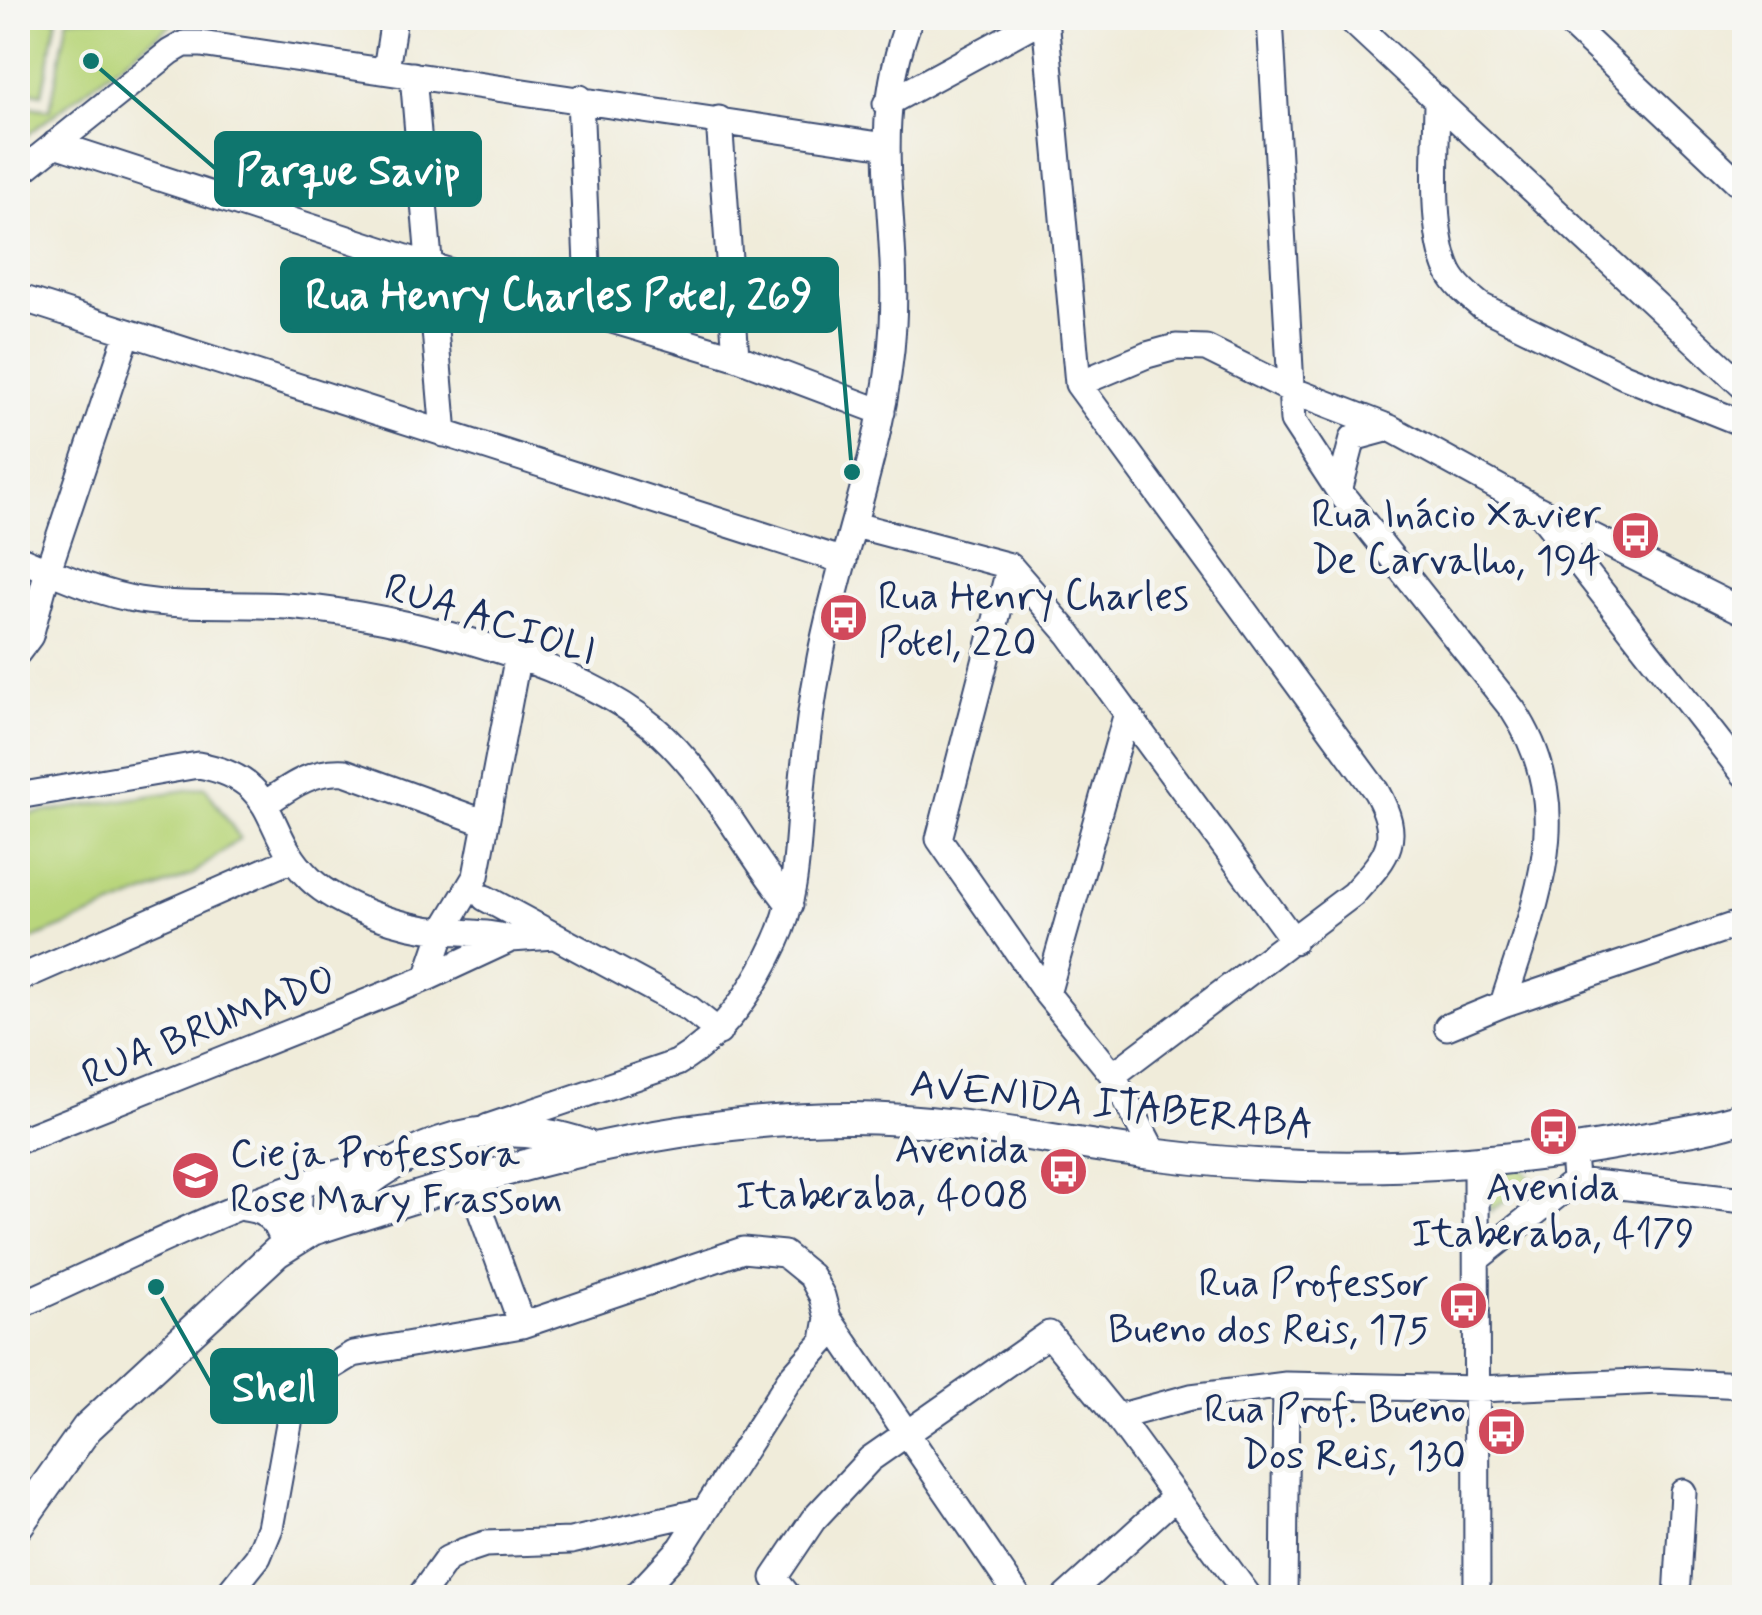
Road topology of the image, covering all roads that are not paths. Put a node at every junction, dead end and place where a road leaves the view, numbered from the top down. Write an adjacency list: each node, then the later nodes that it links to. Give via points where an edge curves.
1 (394, 18): 7 (street)
2 (910, 18): 11 (street)
3 (1044, 18): 11 (street); 22 (street)
4 (1270, 18): 23 (street)
5 (1349, 18): 10 (street)
6 (1564, 18): 16 (street)
7 (386, 70): 8 (street); 13 (street, via 184,44)
8 (413, 74): 9 (street); 17 (street)
9 (580, 98): 12 (street); 19 (street)
10 (1437, 99): 24 (street); 26 (street, via 1440,232 1448,270 1462,289 1481,306 1624,376)
11 (886, 104): 14 (street)
12 (719, 120): 14 (street); 21 (street)
13 (55, 144): 15 (street); 17 (street)
14 (886, 146): 25 (street, via 893,323)
15 (18, 174)
16 (1744, 188)
17 (431, 266): 19 (street); 28 (street)
18 (18, 297): 20 (street)
19 (589, 313): 21 (street)
20 (128, 332): 28 (street); 35 (street)
21 (736, 357): 25 (street)
22 (1078, 384): 23 (street, via 1176,347 1206,348); 51 (street, via 1388,813 1390,846 1382,862)
23 (1288, 388): 27 (street); 29 (street, via 1293,421)
24 (1744, 388)
25 (882, 412): 31 (street)
26 (1744, 424)
27 (1390, 428): 29 (street, via 1353,438); 30 (street)
28 (444, 434): 33 (street)
29 (1338, 491): 55 (street, via 1534,742 1550,830 1535,904)
30 (1536, 508): 36 (street); 40 (street)
31 (855, 525): 33 (street); 34 (street)
32 (18, 558): 35 (street, RUA ACIOLI)
33 (844, 562): 46 (street, via 807,733)
34 (1010, 566): 39 (street); 54 (street, via 939,839)
35 (48, 570): 37 (street, via 30,636); 38 (street, RUA ACIOLI, via 137,600 367,614)
36 (1744, 612)
37 (18, 652)
38 (518, 660): 43 (street); 46 (street, RUA ACIOLI, via 588,685 652,726 694,770)
39 (1127, 712): 51 (street); 54 (street)
40 (1744, 774)
41 (18, 796): 42 (street, via 198,766 226,770 249,783)
42 (265, 804): 43 (street, via 302,778 345,772); 44 (street)
43 (486, 823): 45 (street)
44 (292, 859): 48 (street, via 334,898); 53 (street)
45 (481, 887): 48 (street); 49 (street); 50 (street)
46 (790, 905): 57 (street, via 777,942)
47 (1744, 922): 55 (street)
48 (443, 931): 50 (street); 52 (street)
49 (554, 936): 50 (street, RUA BRUMADO); 57 (street)
50 (511, 939): 52 (street, RUA BRUMADO)
51 (1294, 941): 58 (street)
52 (427, 978): 62 (street, RUA BRUMADO)
53 (18, 979)
54 (1047, 994): 58 (street)
55 (1502, 1004): 56 (street)
56 (1447, 1027)
57 (720, 1032): 59 (street, via 677,1063)
58 (1113, 1075): 64 (street)
59 (571, 1102): 61 (street); 65 (street)
60 (1744, 1117): 68 (main road, AVENIDA ITABERABA)
61 (522, 1133): 63 (main road, AVENIDA ITABERABA); 65 (main road)
62 (18, 1142)
63 (588, 1146): 64 (main road, AVENIDA ITABERABA, via 721,1126 852,1118 984,1127); 65 (main road, AVENIDA ITABERABA)
64 (1155, 1154): 67 (main road, AVENIDA ITABERABA, via 1297,1166)
65 (472, 1155): 66 (main road, AVENIDA ITABERABA); 72 (main road, AVENIDA ITABERABA); 77 (street)
66 (392, 1161): 69 (street); 72 (main road, AVENIDA ITABERABA)
67 (1476, 1163): 68 (main road, AVENIDA ITABERABA); 74 (street)
68 (1574, 1167): 70 (street); 74 (street)
69 (297, 1188): 71 (street); 72 (main road, via 296,1211)
70 (1744, 1200)
71 (247, 1206): 73 (main road, via 277,1222); 75 (street)
72 (312, 1230): 73 (main road, AVENIDA ITABERABA)
73 (286, 1246): 83 (main road, AVENIDA ITABERABA, via 87,1428)
74 (1478, 1258): 80 (street)
75 (18, 1306)
76 (828, 1318): 77 (street, via 811,1276 766,1249 694,1265); 82 (street); 87 (street, via 824,1342 789,1380)
77 (522, 1325): 89 (street, via 353,1354 325,1370 290,1418 270,1528 258,1558)
78 (1286, 1384): 80 (street); 81 (street, via 1191,1396); 96 (street)
79 (1744, 1385): 80 (street)
80 (1480, 1388): 97 (street)
81 (1117, 1417): 82 (street, via 1049,1334); 85 (street)
82 (904, 1434): 92 (street, via 844,1482 813,1520 774,1578); 93 (street)
83 (47, 1478): 86 (main road); 88 (main road, AVENIDA ITABERABA)
84 (1683, 1492): 98 (street)
85 (1174, 1498): 94 (street); 95 (street)
86 (18, 1504)
87 (702, 1511): 90 (street, via 571,1541 464,1550 446,1559); 91 (street, via 682,1548)
88 (18, 1525)
89 (224, 1598)
90 (419, 1598)
91 (634, 1598)
92 (790, 1598)
93 (1020, 1598)
94 (1064, 1598)
95 (1250, 1598)
96 (1284, 1598)
97 (1477, 1598)
98 (1677, 1598)

